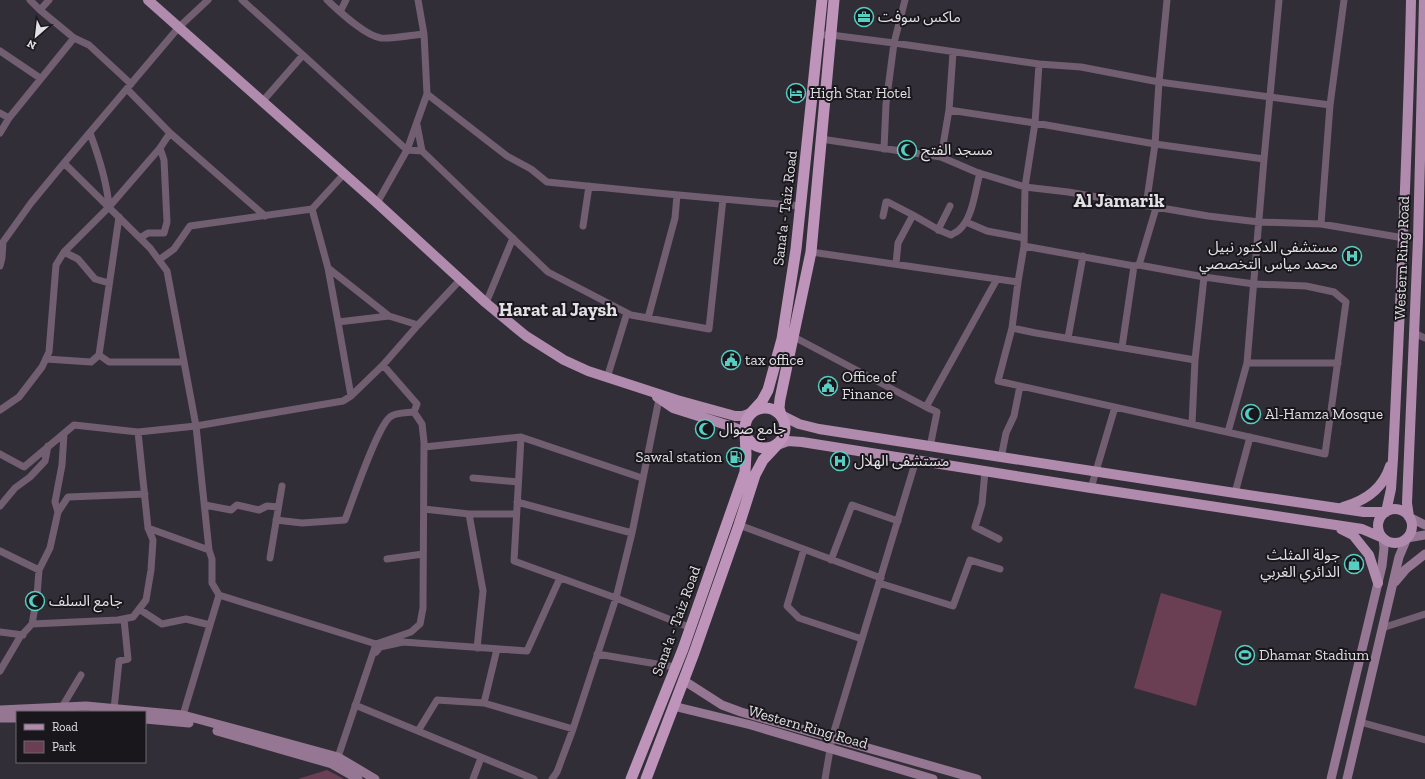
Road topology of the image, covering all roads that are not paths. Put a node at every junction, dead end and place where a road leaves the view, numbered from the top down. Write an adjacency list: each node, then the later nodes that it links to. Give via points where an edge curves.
1 (30, 0): 17 (street)
2 (49, 0): 17 (street)
3 (148, 0): 19 (main road)
4 (208, 0): 19 (street)
5 (327, 0): 18 (street)
6 (346, 0): 18 (street)
7 (418, 0): 20 (street)
8 (822, 0): 21 (highway, Sana'a - Taiz Road)
9 (834, 0): 22 (highway, Sana'a - Taiz Road)
10 (905, 0): 24 (street)
11 (1167, 0): 30 (street)
12 (1279, 0): 33 (street)
13 (1344, 0): 35 (street)
14 (1411, 0): 78 (main road, Western Ring Road)
15 (1424, 0): 79 (main road, Western Ring Road)
16 (246, 1): 27 (street)
17 (40, 10): 23 (street)
18 (340, 12): 20 (street, via 365,32 380,38)
19 (179, 27): 31 (street); 34 (main road)
20 (424, 34): 32 (street)
21 (818, 35): 22 (street); 60 (highway, Sana'a - Taiz Road)
22 (831, 35): 24 (street); 44 (highway, Sana'a - Taiz Road)
23 (74, 38): 29 (street); 31 (street, via 89,45)
24 (894, 43): 26 (street); 47 (street, via 886,104)
25 (0, 51): 29 (street)
26 (953, 52): 28 (street); 36 (street)
27 (303, 56): 34 (street); 48 (street)
28 (1039, 64): 30 (street, via 1081,67); 39 (street)
29 (40, 78): 38 (street)
30 (1159, 82): 33 (street); 45 (street)
31 (129, 86): 42 (street); 43 (street)
32 (427, 94): 40 (street); 55 (street, via 507,156 531,169 547,182)
33 (1270, 97): 35 (street); 51 (street)
34 (262, 102): 54 (main road)
35 (1330, 105): 72 (street)
36 (949, 110): 39 (street); 50 (street)
37 (0, 113): 38 (street)
38 (9, 118): 41 (street)
39 (1035, 124): 45 (street); 56 (street)
40 (417, 126): 48 (street); 49 (street)
41 (0, 133)
42 (90, 133): 52 (street); 63 (street, via 106,182)
43 (170, 133): 46 (street); 67 (street)
44 (821, 139): 47 (street); 83 (highway, Sana'a - Taiz Road)
45 (1155, 144): 51 (street); 62 (street)
46 (160, 148): 63 (street); 75 (street, via 164,160 167,222 164,233 148,233)
47 (884, 149): 50 (street)
48 (407, 150): 49 (street); 59 (street)
49 (422, 151): 76 (street)
50 (941, 157): 53 (street)
51 (1264, 159): 71 (street)
52 (64, 163): 63 (street); 80 (street)
53 (980, 173): 56 (street); 70 (street)
54 (344, 174): 59 (main road); 65 (street)
55 (589, 186): 57 (street); 73 (street)
56 (1025, 187): 62 (street); 77 (street)
57 (678, 195): 58 (street); 99 (street, via 675,218)
58 (723, 199): 60 (street); 99 (street, via 708,329)
59 (377, 203): 92 (main road)
60 (801, 206): 124 (highway, Sana'a - Taiz Road, via 782,339 768,390)
61 (950, 206): 74 (street)
62 (1146, 206): 64 (street)
63 (108, 207): 69 (street); 82 (street)
64 (1156, 208): 71 (street); 87 (street)
65 (312, 209): 67 (street); 89 (street)
66 (913, 215): 68 (street, via 886,202); 74 (street); 86 (street, via 898,242)
67 (265, 216): 85 (street, via 190,226 174,249)
68 (884, 216)
69 (119, 217): 75 (street); 94 (street)
70 (966, 222): 74 (street, via 959,231 951,235); 77 (street, via 987,231)
71 (1258, 222): 72 (street); 95 (street)
72 (1321, 224): 78 (street)
73 (583, 226)
74 (938, 230)
75 (140, 238): 85 (street)
76 (513, 238): 96 (street); 97 (street, via 548,272)
77 (1024, 238): 81 (street)
78 (1404, 238): 79 (main road); 140 (main road, Western Ring Road)
79 (1418, 239): 103 (main road, Western Ring Road)
80 (1, 241): 88 (street)
81 (1024, 246): 84 (street); 93 (street)
82 (64, 252): 94 (street, via 78,259 95,279); 109 (street, via 56,265 49,352)
83 (811, 252): 86 (street); 104 (highway, Sana'a - Taiz Road)
84 (1083, 256): 87 (street); 105 (street)
85 (159, 260): 111 (street, via 167,271)
86 (896, 264): 91 (street)
87 (1137, 265): 90 (street); 107 (street)
88 (0, 266)
89 (328, 268): 98 (street); 100 (street)
90 (1204, 277): 95 (street); 110 (street)
91 (997, 279): 93 (street); 120 (street)
92 (460, 280): 96 (main road); 101 (street)
93 (1018, 282): 102 (street)
94 (110, 283): 108 (street)
95 (1254, 284): 112 (street); 113 (street, via 1306,286 1334,292 1346,302)
96 (486, 303): 115 (main road, via 544,349)
97 (627, 313): 99 (street); 115 (street)
98 (389, 316): 100 (street); 101 (street)
99 (648, 318)
100 (338, 322): 118 (street)
101 (418, 325): 114 (street)
102 (1012, 328): 105 (street); 116 (street, via 998,381)
103 (1414, 333): 106 (street); 162 (main road, Western Ring Road, via 1407,503)
104 (794, 337): 120 (street); 125 (highway, Sana'a - Taiz Road, via 780,399)
105 (1068, 338): 107 (street)
106 (1425, 338)
107 (1122, 347): 110 (street)
108 (99, 355): 109 (street, via 91,362); 111 (street, via 109,362)
109 (46, 359): 122 (street, via 19,397)
110 (1195, 360): 126 (street)
111 (184, 362): 127 (street)
112 (1247, 363): 113 (street); 130 (street)
113 (1338, 363): 133 (street, via 1326,454)
114 (383, 365): 118 (street); 123 (street, via 417,404)
115 (607, 378): 117 (main road)
116 (1020, 386): 121 (street); 139 (street)
117 (647, 390): 119 (main road); 124 (main road, via 735,416)
118 (351, 396): 127 (street, via 343,400)
119 (659, 399): 129 (main road, via 673,408); 146 (street)
120 (926, 407): 137 (street, via 937,412)
121 (1115, 407): 126 (street); 143 (street)
122 (0, 410)
123 (414, 412): 136 (street, via 422,424); 163 (street, via 397,414 389,418 385,424 345,520 302,523)
124 (751, 413): 125 (highway, via 763,407); 129 (highway, via 744,425)
125 (781, 415): 134 (highway, via 785,434); 137 (main road, via 799,424 819,429)
126 (1192, 424): 130 (street)
127 (196, 426): 128 (street); 153 (street)
128 (138, 432): 131 (street, via 74,425); 151 (street)
129 (745, 432): 134 (highway, via 747,438 757,447 771,448); 144 (highway)
130 (1228, 432): 133 (street)
131 (64, 434): 135 (street); 158 (street, via 62,465 55,502)
132 (521, 437): 136 (street); 146 (street); 147 (street)
133 (1250, 437): 150 (street)
134 (777, 445): 141 (main road, via 788,441 802,442); 144 (highway)
135 (48, 446): 138 (street, via 24,467); 154 (street, via 45,461 15,488)
136 (424, 447): 157 (street)
137 (930, 447): 139 (main road)
138 (0, 454)
139 (1001, 458): 143 (main road)
140 (1393, 459): 156 (main road, via 1388,474 1368,497); 159 (main road, Western Ring Road)
141 (916, 460): 142 (main road); 164 (street)
142 (985, 471): 149 (main road); 173 (street, via 982,504 975,527)
143 (1096, 473): 149 (street); 150 (main road)
144 (750, 474): 166 (highway, Sana'a - Taiz Road); 195 (highway, Sana'a - Taiz Road)
145 (473, 478): 147 (street)
146 (642, 478): 169 (street)
147 (518, 482): 152 (street)
148 (282, 486): 155 (street)
149 (1091, 488): 165 (main road)
150 (1235, 493): 156 (main road)
151 (144, 494): 158 (street, via 68,497); 168 (street)
152 (517, 502): 161 (street); 169 (street)
153 (205, 505): 155 (street, via 231,510 238,505 259,510 267,506); 175 (street)
154 (0, 506)
155 (278, 507): 163 (street)
156 (1339, 508): 159 (main road)
157 (424, 509): 160 (street); 177 (street)
158 (58, 512): 183 (street, via 50,548)
159 (1386, 512): 162 (main road, via 1401,511); 171 (main road, via 1378,524)
160 (469, 514): 161 (street); 201 (street, via 483,591)
161 (516, 514): 184 (street, via 514,561)
162 (1409, 517): 167 (main road); 172 (main road, via 1412,528)
163 (276, 520): 179 (street)
164 (898, 521): 181 (street, via 852,505); 185 (street)
165 (1330, 524): 171 (main road, via 1362,529); 186 (main road, via 1354,536 1369,556)
166 (739, 525): 174 (street); 204 (highway, Sana'a - Taiz Road)
167 (1425, 525)
168 (148, 528): 175 (street); 190 (street, via 153,540 151,570 146,600)
169 (632, 533): 189 (street)
170 (1425, 535): 172 (main road)
171 (1382, 538): 172 (main road, via 1392,543); 186 (main road, via 1384,558)
172 (1406, 538): 187 (main road)
173 (999, 539)
174 (804, 549): 181 (street); 199 (street, via 787,606 799,618)
175 (209, 550): 188 (street, via 212,559 212,583)
176 (0, 551): 183 (street)
177 (423, 554): 180 (street); 200 (street, via 423,608 420,624 411,632)
178 (1425, 554): 187 (main road, via 1406,568)
179 (270, 558)
180 (387, 559)
181 (831, 560): 185 (street)
182 (1000, 569): 185 (street, via 970,560 953,606)
183 (39, 570): 193 (street)
184 (560, 578): 189 (street); 202 (street, via 527,651)
185 (880, 581): 199 (street)
186 (1378, 583): 241 (main road)
187 (1392, 586): 196 (main road)
188 (219, 595): 194 (street); 200 (street)
189 (616, 598): 195 (street); 205 (street)
190 (139, 609): 192 (street, via 133,617); 194 (street, via 162,624 186,619)
191 (1425, 614): 196 (street)
192 (124, 619): 193 (street); 215 (street, via 128,659 119,661)
193 (32, 624): 198 (street)
194 (210, 625): 219 (street)
195 (691, 628): 203 (highway, Sana'a - Taiz Road)
196 (1382, 628): 223 (main road)
197 (0, 632): 198 (street)
198 (23, 635): 208 (street)
199 (862, 639): 226 (street)
200 (376, 644): 206 (street)
201 (477, 648): 202 (street); 206 (street, via 403,642 380,647)
202 (497, 649): 211 (street)
203 (683, 649): 204 (highway); 207 (highway, Sana'a - Taiz Road)
204 (694, 653): 210 (highway, Sana'a - Taiz Road)
205 (598, 654): 207 (street); 224 (street)
206 (372, 656): 212 (street)
207 (675, 667): 236 (highway, Sana'a - Taiz Road)
208 (0, 671)
209 (81, 675): 214 (street)
210 (683, 680): 213 (highway, Sana'a - Taiz Road); 226 (main road, via 722,705)
211 (484, 703): 224 (street); 225 (street, via 437,700)
212 (355, 706): 225 (street); 229 (street)
213 (672, 706): 228 (main road, Western Ring Road, via 751,725); 237 (highway, Sana'a - Taiz Road)
214 (62, 707): 215 (main road); 216 (main road)
215 (114, 709): 217 (main road)
216 (0, 710)
217 (134, 711)
218 (146, 712): 219 (main road)
219 (183, 716): 229 (main road)
220 (0, 718): 221 (main road)
221 (16, 718)
222 (146, 719): 231 (main road, via 185,722 332,764)
223 (1360, 722): 227 (street); 242 (main road)
224 (573, 729): 235 (street)
225 (418, 731): 230 (street)
226 (832, 738): 228 (street); 240 (main road)
227 (1425, 740)
228 (829, 749): 238 (street); 239 (main road, Western Ring Road)
229 (338, 757): 232 (main road)
230 (481, 758): 233 (street); 234 (street)
231 (358, 779)
232 (375, 779)
233 (473, 779)
234 (534, 779)
235 (552, 779)
236 (631, 779)
237 (646, 779)
238 (824, 779)
239 (933, 779)
240 (977, 779)
241 (1331, 779)
242 (1347, 779)

